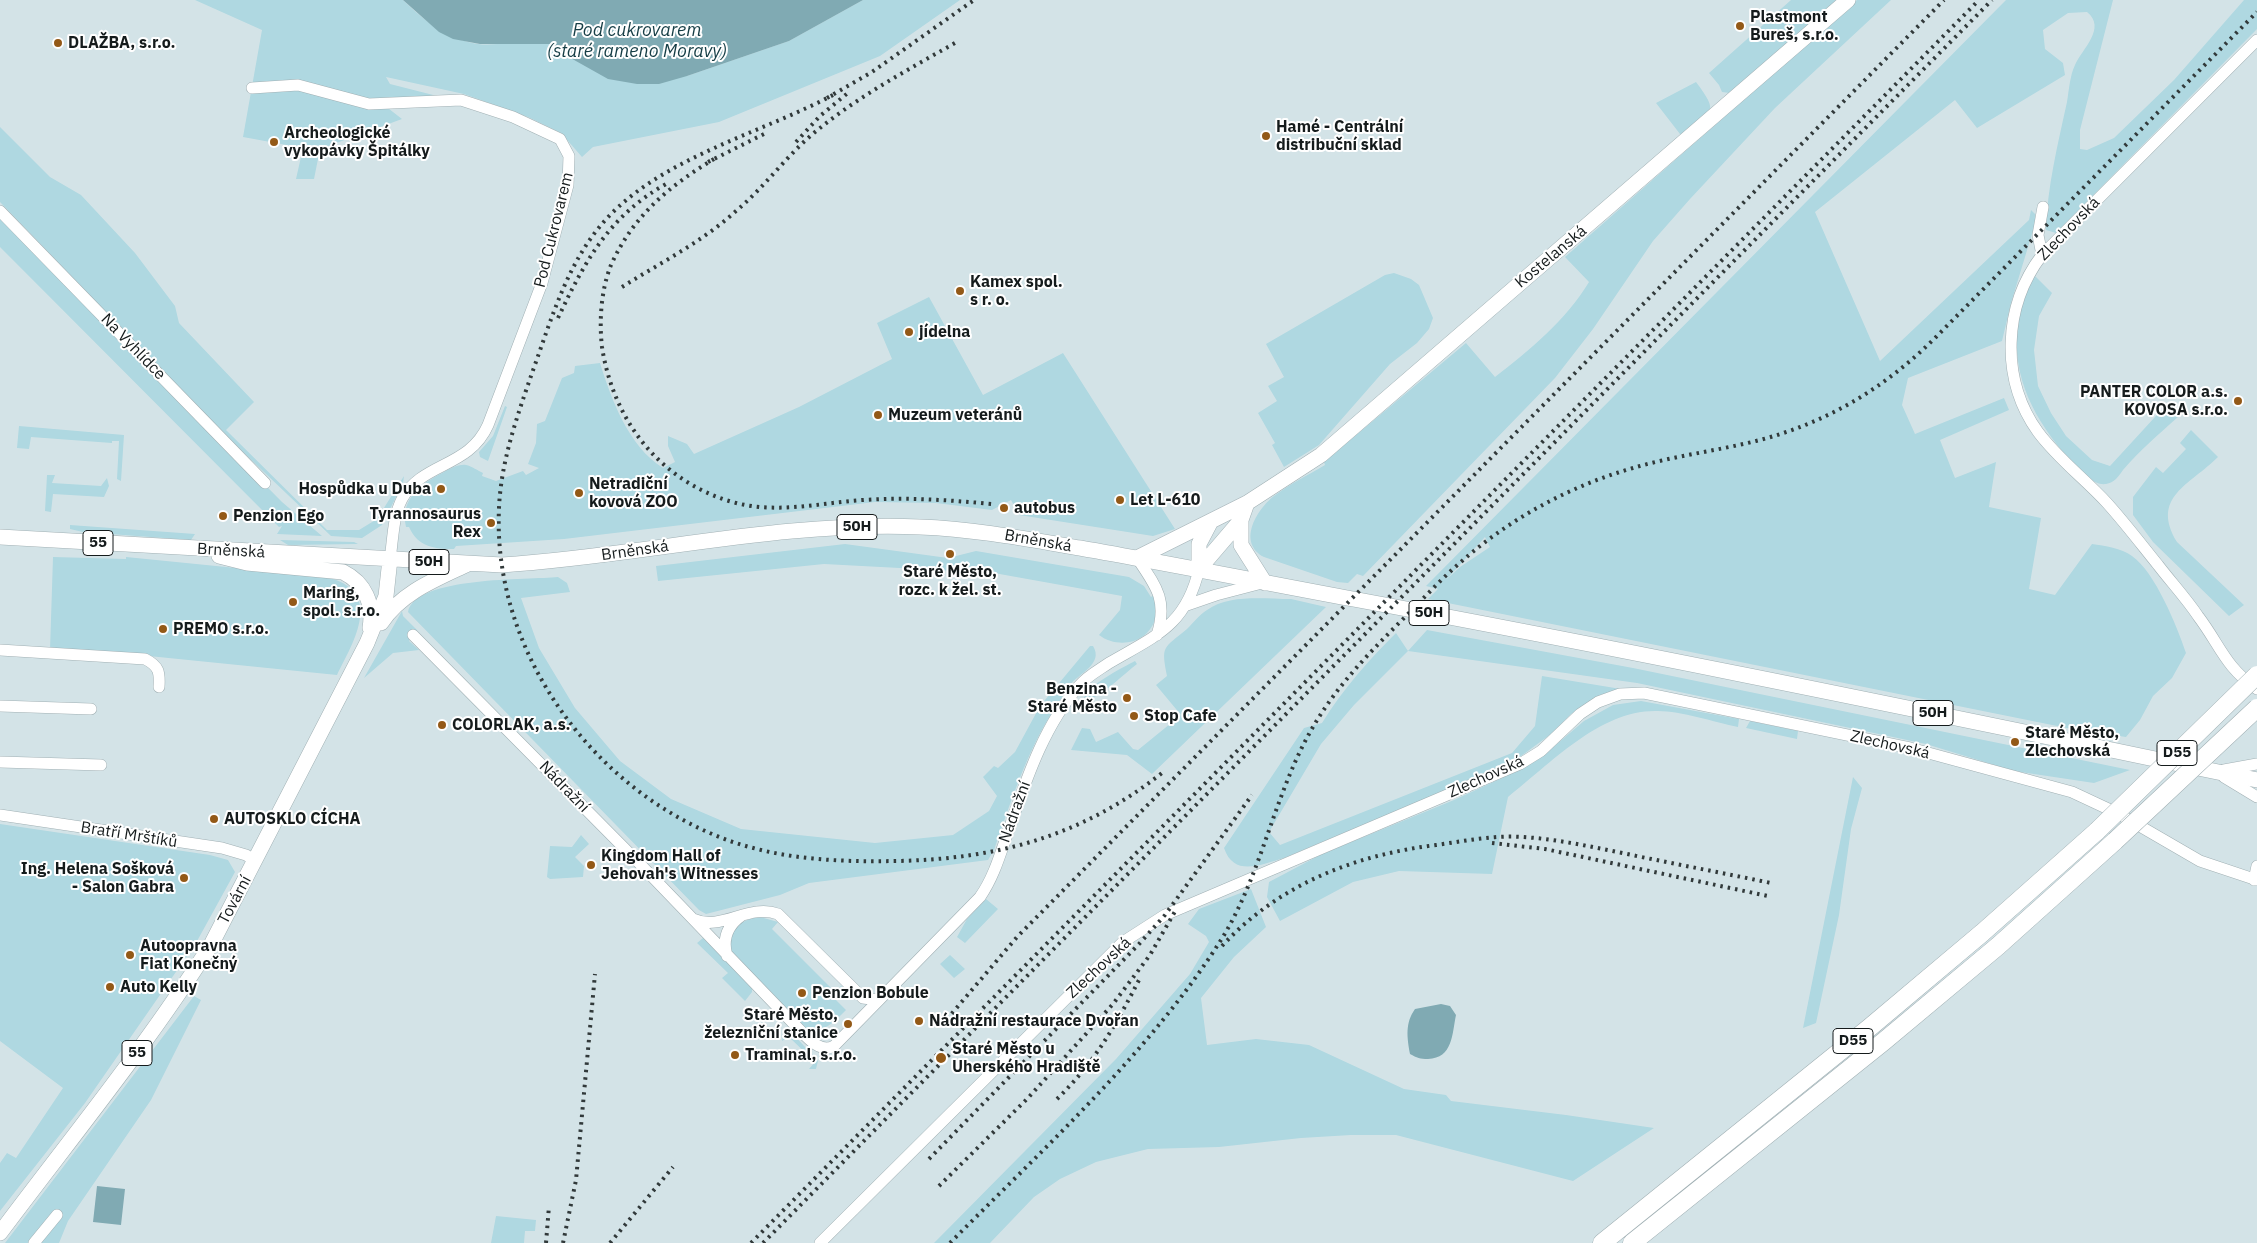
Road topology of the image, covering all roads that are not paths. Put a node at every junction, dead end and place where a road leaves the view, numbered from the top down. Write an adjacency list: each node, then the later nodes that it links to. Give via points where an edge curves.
1 (1848, 0): 8 (main road, Kostelanská, via 1321,456)
2 (2257, 40): 6 (street, Zlechovská)
3 (252, 88): 14 (street, Pod Cukrovarem, via 298,85 368,104 461,100 555,135 569,156 568,185 542,283 488,425 472,450 418,480 407,491 398,511)
4 (2043, 207): 6 (street, via 2038,235)
5 (0, 211): 7 (street, Na Vyhlídce)
6 (2042, 255): 25 (street, Zlechovská, via 2021,293 2011,331 2015,380 2022,403 2039,433 2108,504 2199,617 2232,669)
7 (265, 483)
8 (1247, 503): 9 (main road); 10 (main road, Kostelanská)
9 (1241, 520): 16 (main road); 17 (main road, via 1241,545)
10 (1210, 523): 13 (main road, Kostelanská); 16 (main road, via 1199,544)
11 (0, 537): 12 (main road, Brněnská / 55)
12 (196, 549): 14 (main road, Brněnská / 55); 21 (main road, 55, via 236,561 332,570 348,575 362,589 369,603 371,618)
13 (1137, 558): 15 (main road, Brněnská / 50H, via 980,531 890,526 774,532 557,561); 16 (main road, Brněnská / 50H); 20 (street, via 1160,596 1162,613)
14 (390, 559): 15 (main road, Brněnská / 50H); 21 (main road, Tovární / 55, via 386,596)
15 (469, 564): 21 (main road, 55, via 420,587 396,605)
16 (1199, 569): 17 (main road, Brněnská / 50H); 18 (street, Nádražní)
17 (1265, 583): 18 (street, Nádražní); 32 (main road, 50H, via 1514,629)
18 (1187, 605): 20 (street, Nádražní)
19 (413, 635): 40 (street, Nádražní)
20 (1157, 635): 42 (street, Nádražní, via 1087,678 1071,696 1035,760 988,885 976,902)
21 (367, 643): 36 (main road, Tovární / 55)
22 (0, 650): 24 (street, via 145,659 158,668)
23 (2257, 675): 47 (highway, D55, bridge, via 2097,831 1982,933)
24 (159, 687)
25 (2257, 689)
26 (0, 706): 28 (street)
27 (2257, 708): 48 (highway, D55, bridge, via 1998,946)
28 (91, 709)
29 (0, 762): 31 (street)
30 (2257, 764): 32 (street)
31 (101, 765)
32 (2211, 771): 33 (main road, 50H); 34 (street)
33 (2257, 780)
34 (2257, 797)
35 (0, 815): 36 (street, Bratří Mrštíků, via 222,848)
36 (256, 861): 44 (main road, Tovární / 55, via 184,987)
37 (2257, 866): 38 (street, Zlechovská)
38 (2256, 880): 46 (street, Zlechovská, via 2200,861 2119,814 2072,792 1910,748 1644,693 1620,694 1598,702 1580,714 1541,751 1520,764 1170,913 1124,942)
39 (742, 916): 40 (street, via 713,923 702,923); 41 (street, via 728,930 725,942); 42 (street, via 763,911 778,914 864,998)
40 (692, 918): 41 (street, Nádražní)
41 (727, 956): 42 (street, Nádražní, via 817,1045 829,1049)
42 (879, 1000)
43 (57, 1215): 45 (street)
44 (0, 1233)
45 (34, 1243)
46 (820, 1243)
47 (1602, 1243)
48 (1632, 1243)

